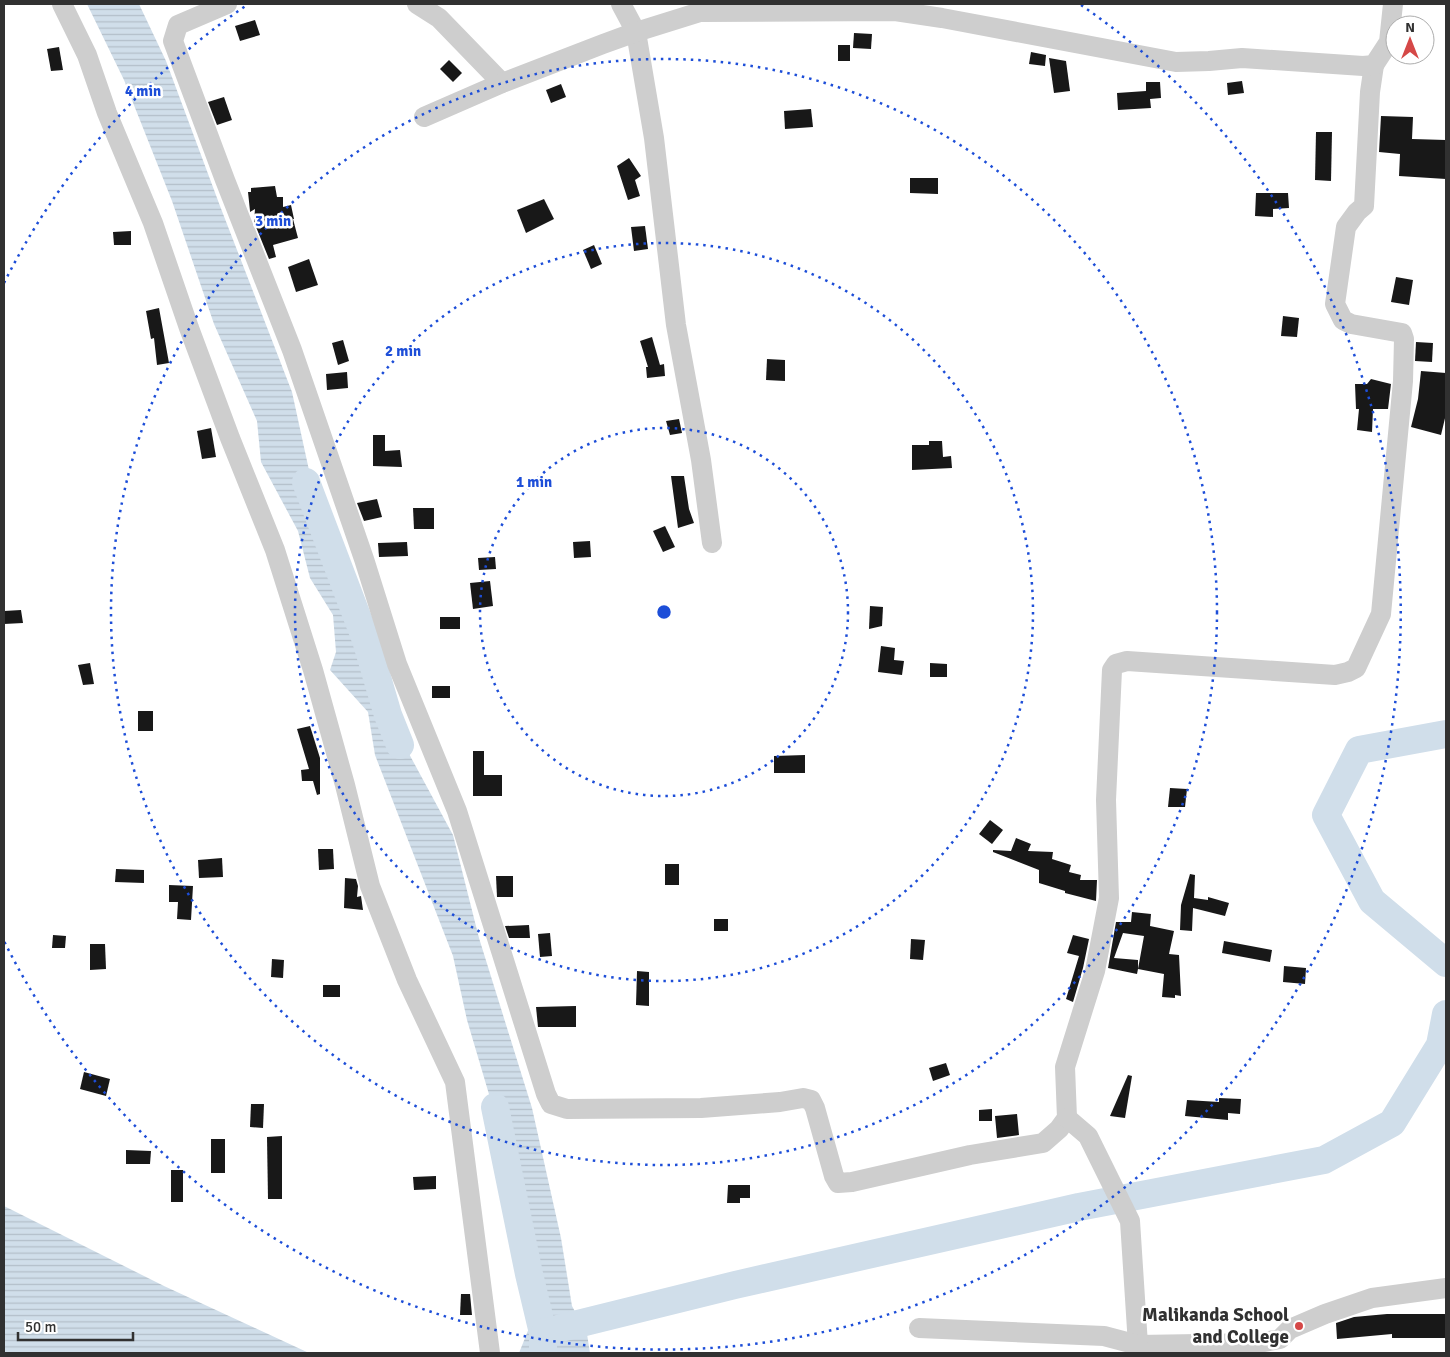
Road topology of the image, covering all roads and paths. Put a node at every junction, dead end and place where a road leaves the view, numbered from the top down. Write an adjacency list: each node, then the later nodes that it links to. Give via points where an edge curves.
1 (62, 4): 16 (street, via 87,55 107,113 153,223 230,438 275,550 314,670 370,886 407,980 455,1082)
2 (228, 4): 12 (street, via 178,25 173,41 292,350 397,664 457,810 546,1094 552,1104 568,1109 701,1108 803,1098 811,1100 838,1183 970,1154 1043,1142)
3 (417, 4): 9 (street, via 439,18)
4 (621, 4): 7 (street)
5 (1393, 4): 8 (street, via 1389,42)
6 (893, 7): 7 (street, via 700,12); 8 (street, via 1176,62 1242,58)
7 (636, 32): 9 (street); 11 (street, via 654,138 676,325 701,460)
8 (1374, 65): 12 (street, via 1364,206 1346,227 1335,304 1343,320 1402,333 1404,339 1404,381 1381,614 1356,668 1342,674 1127,662 1116,664 1112,670 1106,800 1110,898 1095,971 1065,1067)
9 (502, 83): 10 (street)
10 (424, 117)
11 (712, 543)
12 (1067, 1118): 15 (street, via 1088,1136 1130,1221)
13 (1446, 1288): 15 (street, via 1372,1298 1290,1329 1280,1339 1259,1343)
14 (919, 1328): 15 (street, via 1104,1336)
15 (1138, 1349)
16 (490, 1353)

